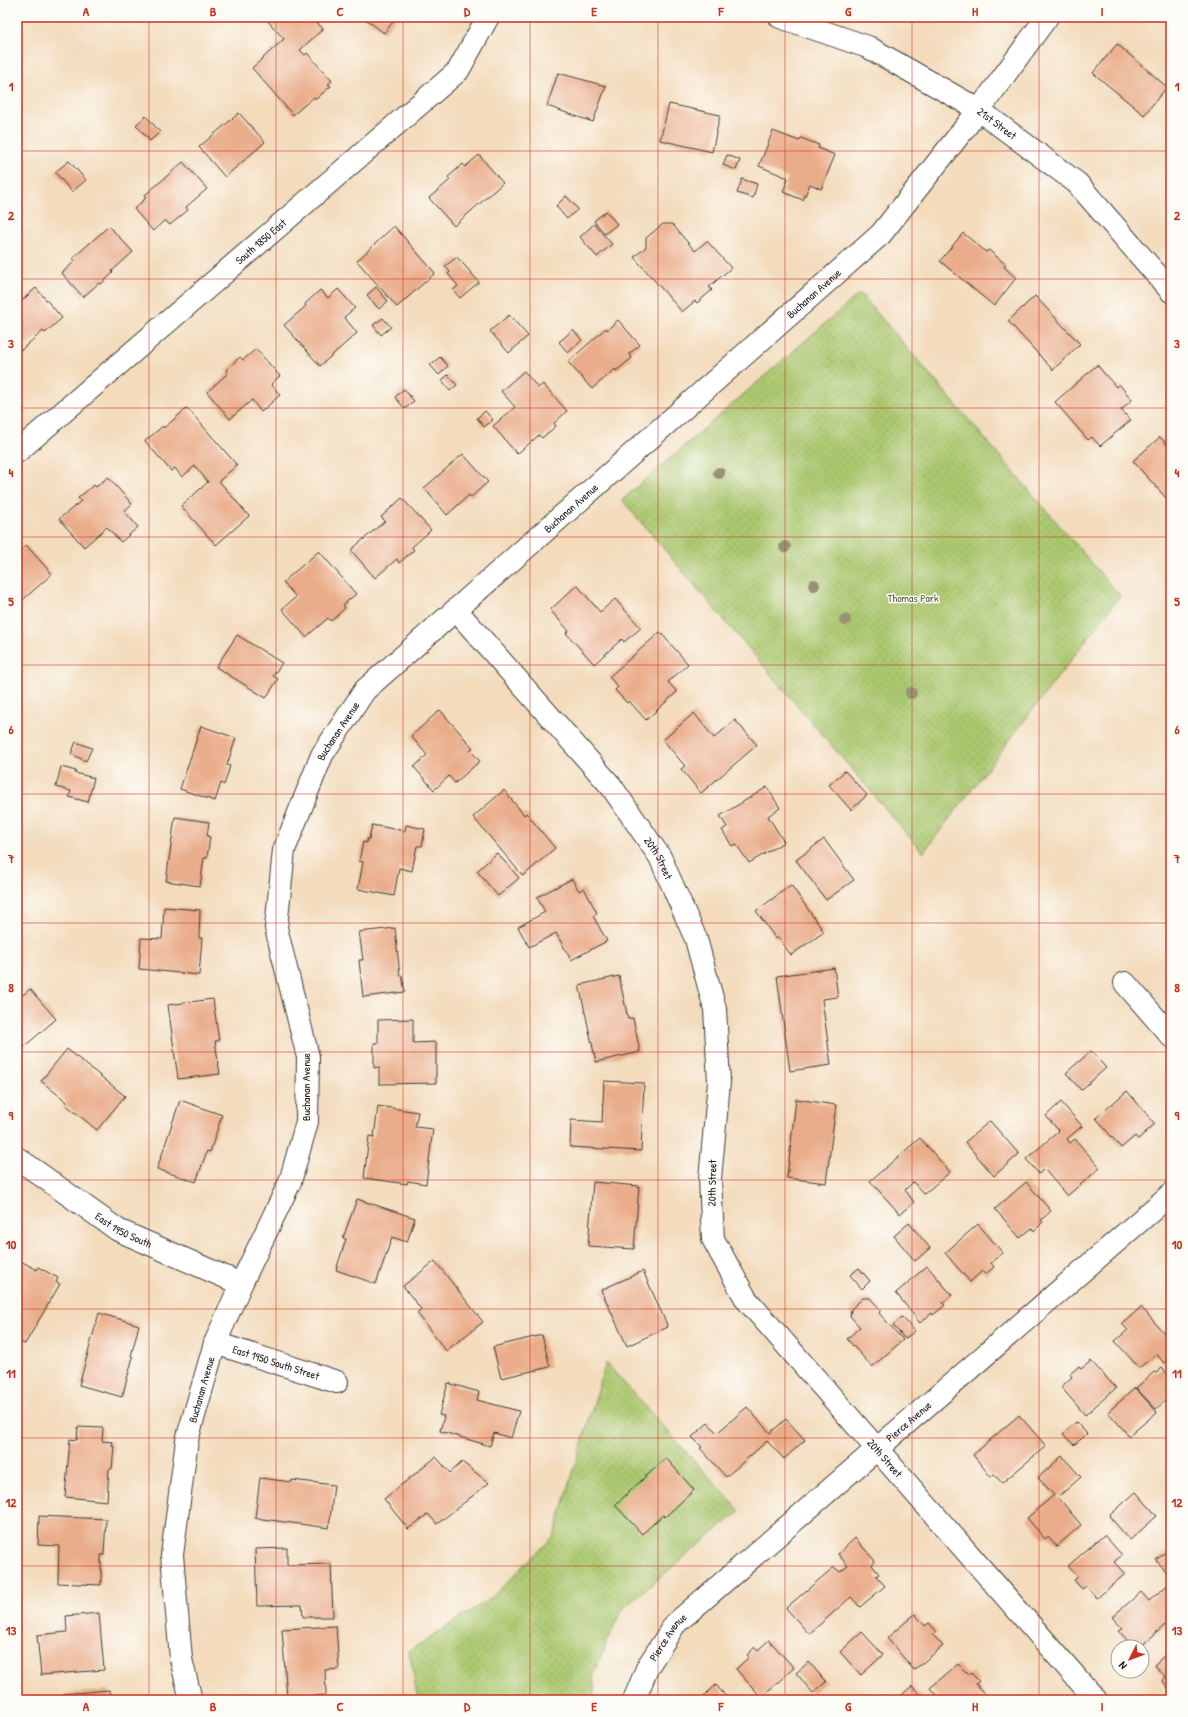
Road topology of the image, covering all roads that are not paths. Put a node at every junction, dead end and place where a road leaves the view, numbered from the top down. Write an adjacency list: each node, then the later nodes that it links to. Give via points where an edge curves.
1 (488, 17): 6 (street, South 1850 East, via 458,72)
2 (780, 17): 4 (street, 21st Street, via 868,47)
3 (1047, 17): 4 (street, Buchanan Avenue)
4 (979, 110): 5 (street, 21st Street, via 1077,183); 7 (street, Buchanan Avenue, via 881,234)
5 (1171, 291)
6 (17, 452)
7 (456, 610): 12 (street, Buchanan Avenue, via 365,690 322,755 284,850 276,928 308,1057 307,1122 290,1182); 15 (street, 20th Street, via 611,786 660,857 696,940 715,1009 719,1082 710,1179 713,1239 746,1299)
8 (1125, 983): 9 (street)
9 (1171, 1036)
10 (17, 1158): 12 (street, East 1950 South, via 118,1230)
11 (1171, 1194): 15 (street, Pierce Avenue)
12 (241, 1284): 13 (street, Buchanan Avenue)
13 (215, 1344): 14 (street, East 1950 South Street); 16 (street, Buchanan Avenue, via 187,1440 172,1555 181,1660)
14 (337, 1382)
15 (877, 1449): 17 (street, Pierce Avenue, via 675,1624 648,1666); 18 (street, 20th Street)
16 (191, 1700)
17 (634, 1700)
18 (1096, 1700)

